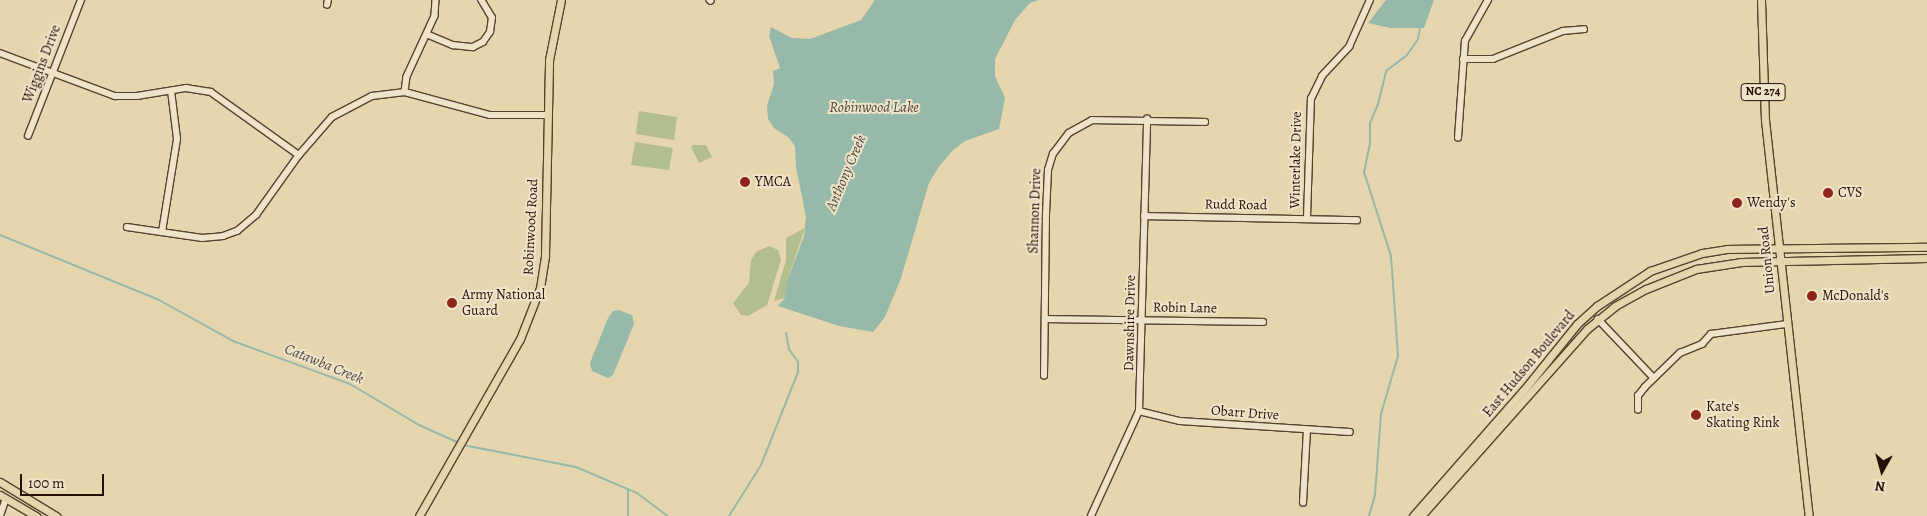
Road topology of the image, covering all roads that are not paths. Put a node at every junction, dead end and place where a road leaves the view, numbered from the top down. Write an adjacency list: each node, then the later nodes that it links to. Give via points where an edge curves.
1 (80, 0): 12 (street, Wiggins Drive)
2 (436, 0): 9 (street)
3 (481, 0): 9 (street, via 492,18 490,32 483,42 473,47 454,45)
4 (561, 0): 15 (main road, Robinwood Road, via 550,51)
5 (1370, 0): 22 (street, Winterlake Drive, via 1349,47 1322,76 1310,99)
6 (1488, 0): 11 (street, via 1467,34)
7 (1761, 0): 27 (main road, Union Road / NC 274, via 1765,120)
8 (1584, 29): 11 (street, via 1563,31 1493,59)
9 (429, 35): 14 (street, via 407,77)
10 (0, 53): 12 (street)
11 (1463, 59): 19 (street)
12 (53, 72): 13 (street, via 115,96); 18 (street, Wiggins Drive)
13 (170, 91): 20 (street, via 186,88 211,92); 25 (street, via 176,139)
14 (405, 92): 15 (street, via 490,114); 20 (street, via 372,96 345,108 321,127)
15 (547, 115): 49 (main road, Robinwood Road, via 542,280 520,339)
16 (1147, 120): 17 (street, Shannon Drive); 21 (street, Dawnshire Drive); 30 (street, Shannon Drive, via 1100,119 1083,123 1052,154 1048,179)
17 (1205, 122)
18 (28, 136)
19 (1458, 138)
20 (299, 155): 25 (street, via 256,215 237,231 213,238)
21 (1144, 216): 22 (street, Rudd Road); 32 (street, Dawnshire Drive)
22 (1307, 218): 23 (street, Rudd Road)
23 (1357, 220)
24 (127, 227): 25 (street)
25 (162, 232)
26 (1927, 247): 27 (main road, East Hudson Boulevard)
27 (1778, 248): 29 (main road, Union Road / NC 274); 44 (main road, East Hudson Boulevard, via 1736,248 1702,253 1650,271 1604,301 1565,337)
28 (1927, 258): 29 (main road, East Hudson Boulevard)
29 (1780, 260): 31 (main road, East Hudson Boulevard, via 1741,262 1688,272 1646,289); 34 (main road, Union Road / NC 274)
30 (1045, 319): 32 (street, Robin Lane); 35 (street, Shannon Drive)
31 (1598, 319): 36 (street); 44 (main road, East Hudson Boulevard)
32 (1143, 320): 33 (street, Robin Lane); 38 (street, Dawnshire Drive)
33 (1263, 322)
34 (1787, 324): 36 (street, via 1712,334 1702,344 1680,354); 53 (main road, Union Road / NC 274)
35 (1044, 376)
36 (1654, 378): 37 (street, via 1639,394)
37 (1638, 410)
38 (1139, 411): 39 (street, Obarr Drive, via 1180,421); 50 (street, Dawnshire Drive)
39 (1307, 430): 40 (street, Obarr Drive); 45 (street)
40 (1350, 432)
41 (0, 482): 42 (main road)
42 (14, 491): 43 (main road); 48 (main road)
43 (3, 497): 46 (street); 47 (main road)
44 (1434, 497): 51 (main road, East Hudson Boulevard); 52 (main road, East Hudson Boulevard)
45 (1303, 503)
46 (0, 516)
47 (36, 516)
48 (56, 516)
49 (419, 516)
50 (1091, 516)
51 (1412, 516)
52 (1421, 516)
53 (1810, 516)

